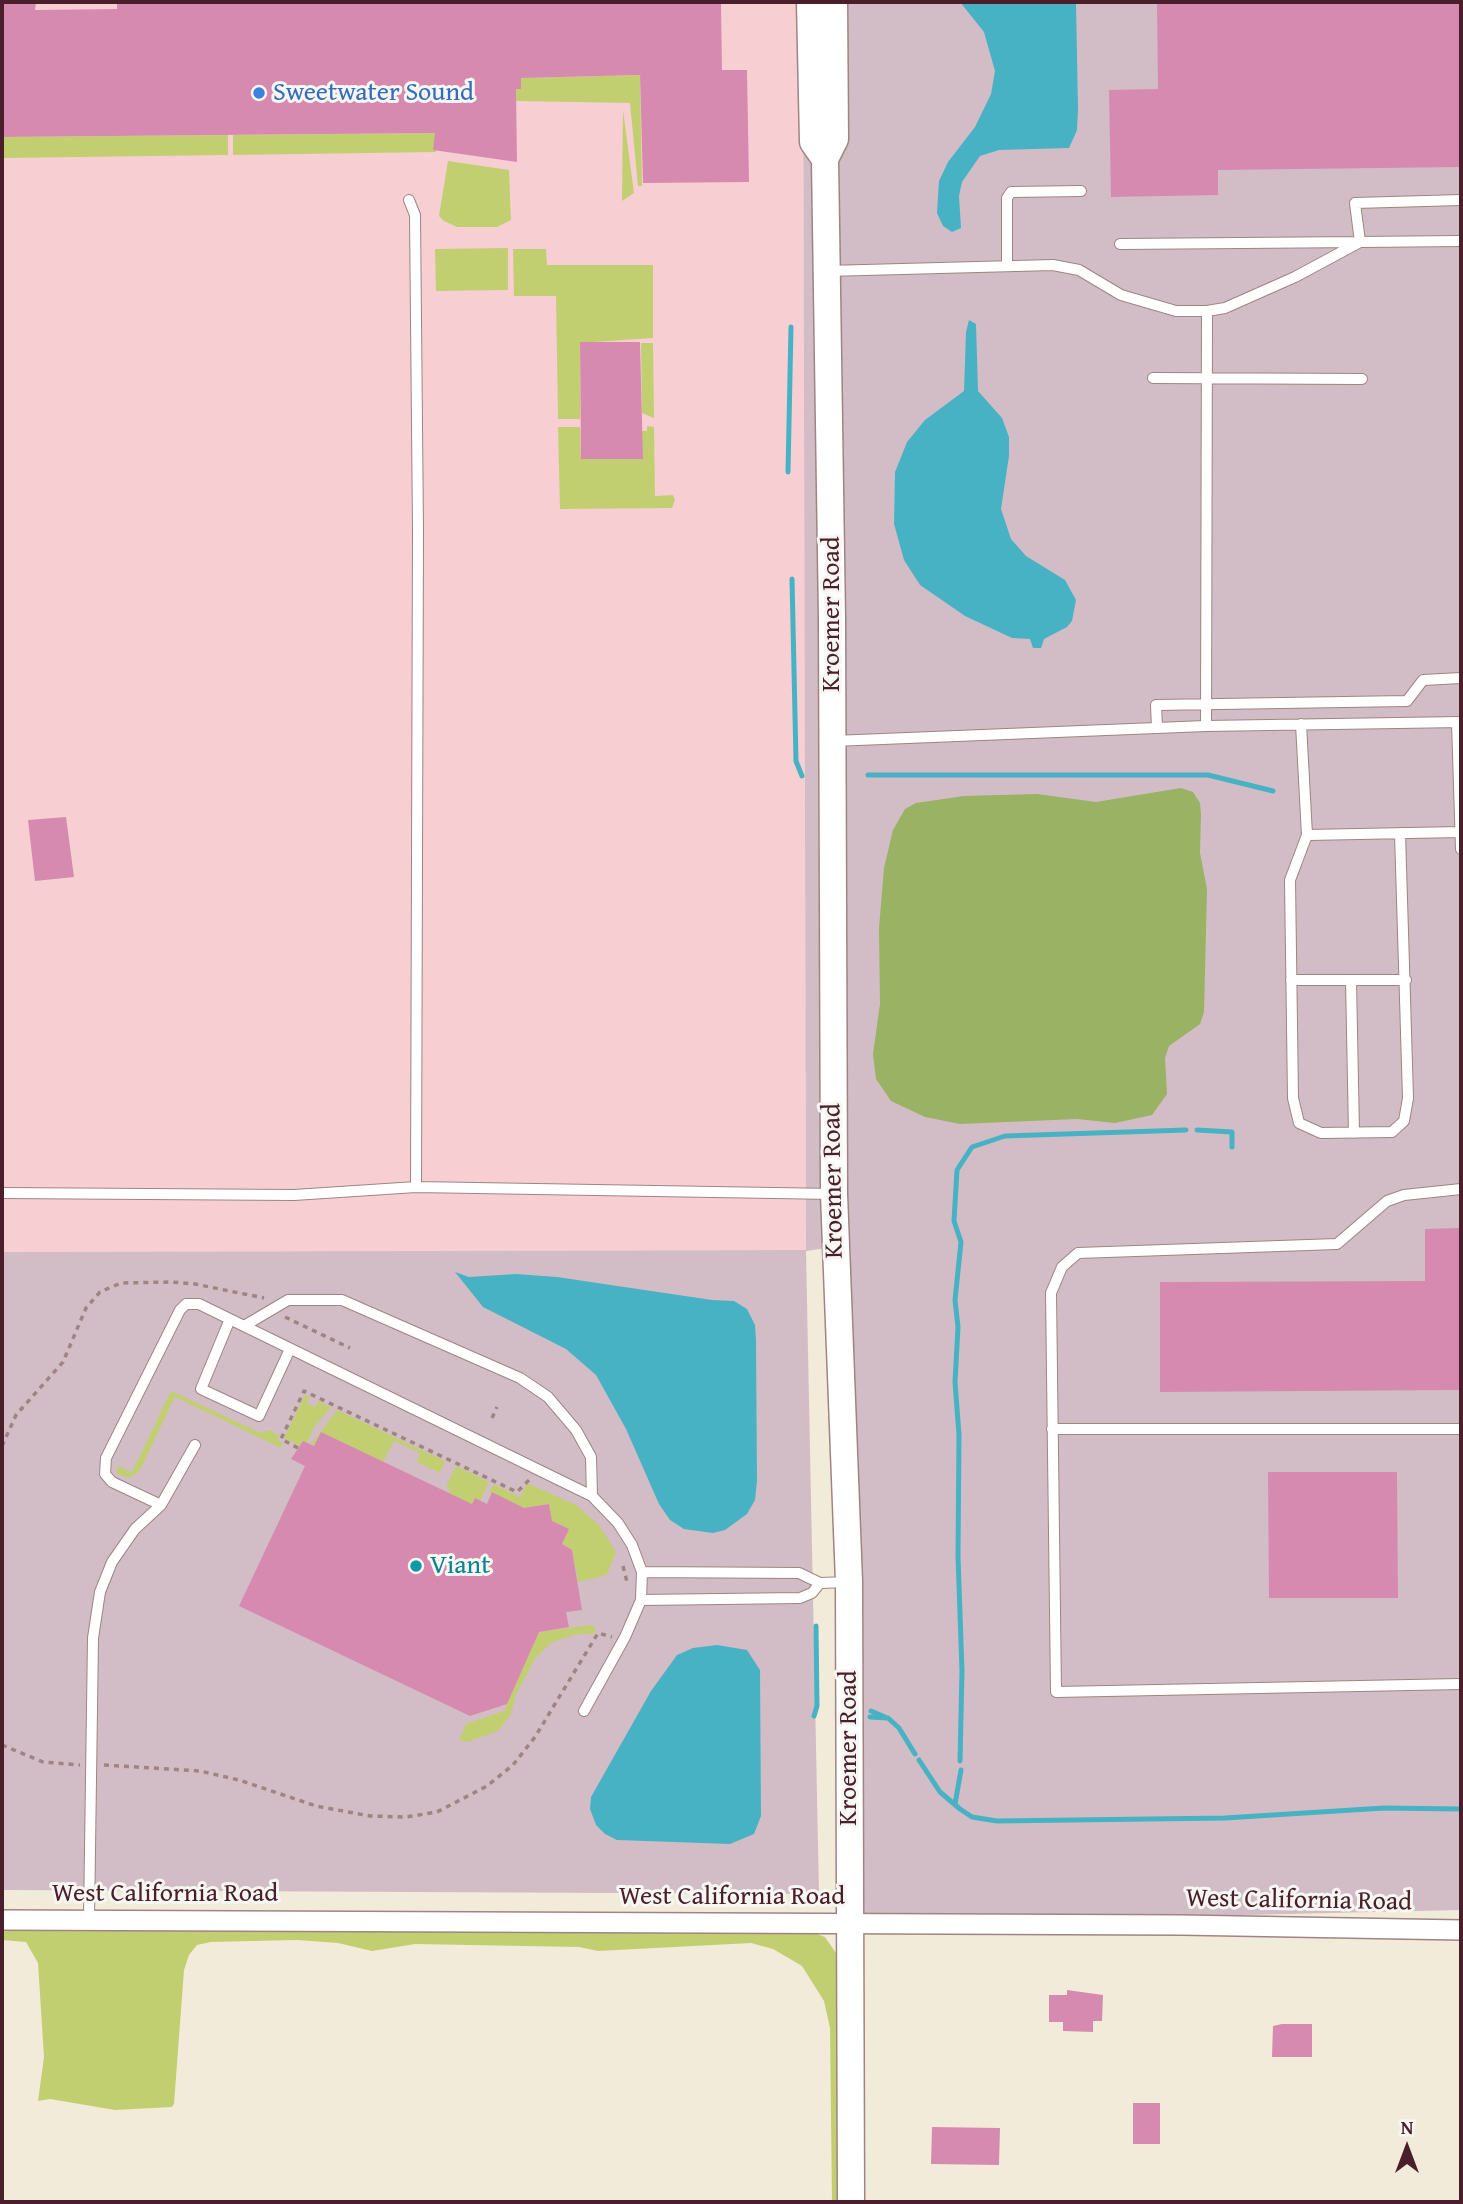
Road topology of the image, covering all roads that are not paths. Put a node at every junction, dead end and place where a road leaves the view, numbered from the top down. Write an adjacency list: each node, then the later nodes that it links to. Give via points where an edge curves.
1 (810, 2): 3 (street, Kroemer Road, via 813,142)
2 (834, 2): 3 (street, Kroemer Road, via 835,139)
3 (825, 159): 11 (street, Kroemer Road)
4 (1081, 191): 10 (lane, via 1011,192 1007,198)
5 (409, 200): 37 (lane, via 415,215 418,518)
6 (1461, 200): 8 (lane, via 1354,203)
7 (1461, 241): 8 (lane)
8 (1360, 242): 9 (lane); 12 (lane, via 1225,309)
9 (1120, 244)
10 (1007, 264): 11 (lane); 12 (lane, via 1079,270 1121,295 1176,311)
11 (827, 271): 28 (street, Kroemer Road)
12 (1206, 311): 14 (lane)
13 (1153, 378): 14 (lane)
14 (1206, 378): 15 (lane); 19 (lane)
15 (1362, 379)
16 (1461, 678): 17 (lane, via 1423,680 1407,701)
17 (1368, 703): 18 (lane); 22 (lane)
18 (1317, 704): 20 (lane); 24 (lane)
19 (1206, 705): 20 (lane); 26 (lane); 27 (lane, via 1156,705)
20 (1263, 705): 25 (lane)
21 (1459, 722): 22 (lane); 29 (lane)
22 (1368, 723): 24 (lane)
23 (1301, 724): 24 (lane); 25 (lane); 31 (lane)
24 (1318, 724)
25 (1264, 725): 26 (lane)
26 (1206, 726): 27 (lane)
27 (1157, 728): 28 (lane)
28 (833, 741): 40 (street, Kroemer Road)
29 (1461, 832): 30 (lane); 32 (lane)
30 (1400, 833): 31 (lane); 34 (lane)
31 (1307, 835): 35 (lane, via 1290,880)
32 (1461, 849)
33 (1351, 980): 34 (lane); 35 (lane); 36 (lane)
34 (1406, 980): 36 (lane, via 1408,1098 1404,1121 1392,1132)
35 (1291, 981): 36 (lane, via 1293,1098 1299,1123 1321,1133)
36 (1354, 1133)
37 (416, 1187): 39 (lane, via 294,1195); 40 (lane)
38 (1461, 1189): 44 (lane, via 1387,1201 1337,1244 1078,1253 1062,1267 1051,1293)
39 (2, 1193)
40 (834, 1194): 50 (street, Kroemer Road)
41 (230, 1319): 42 (lane); 43 (lane, via 201,1390 259,1416); 48 (lane, via 199,1304 186,1304 180,1310 106,1458 105,1474 112,1482)
42 (244, 1326): 43 (lane); 47 (lane, via 288,1300 342,1300 520,1378 548,1397 576,1430 591,1457)
43 (290, 1349): 47 (lane)
44 (1052, 1429): 45 (lane); 53 (lane, via 1056,1692)
45 (1461, 1429)
46 (195, 1445): 48 (lane)
47 (592, 1496): 49 (lane, via 618,1523)
48 (162, 1505): 55 (lane, via 135,1529 112,1562 100,1592 93,1638)
49 (642, 1572): 51 (lane, via 799,1573); 52 (lane)
50 (849, 1582): 51 (lane); 57 (street, Kroemer Road)
51 (820, 1583): 52 (lane, via 800,1598)
52 (641, 1600): 54 (lane)
53 (1461, 1684)
54 (584, 1711)
55 (89, 1919): 56 (street, West California Road); 57 (street, West California Road)
56 (2, 1920)
57 (850, 1924): 58 (street, West California Road); 59 (street, Kroemer Road)
58 (1461, 1930)
59 (851, 2202)

